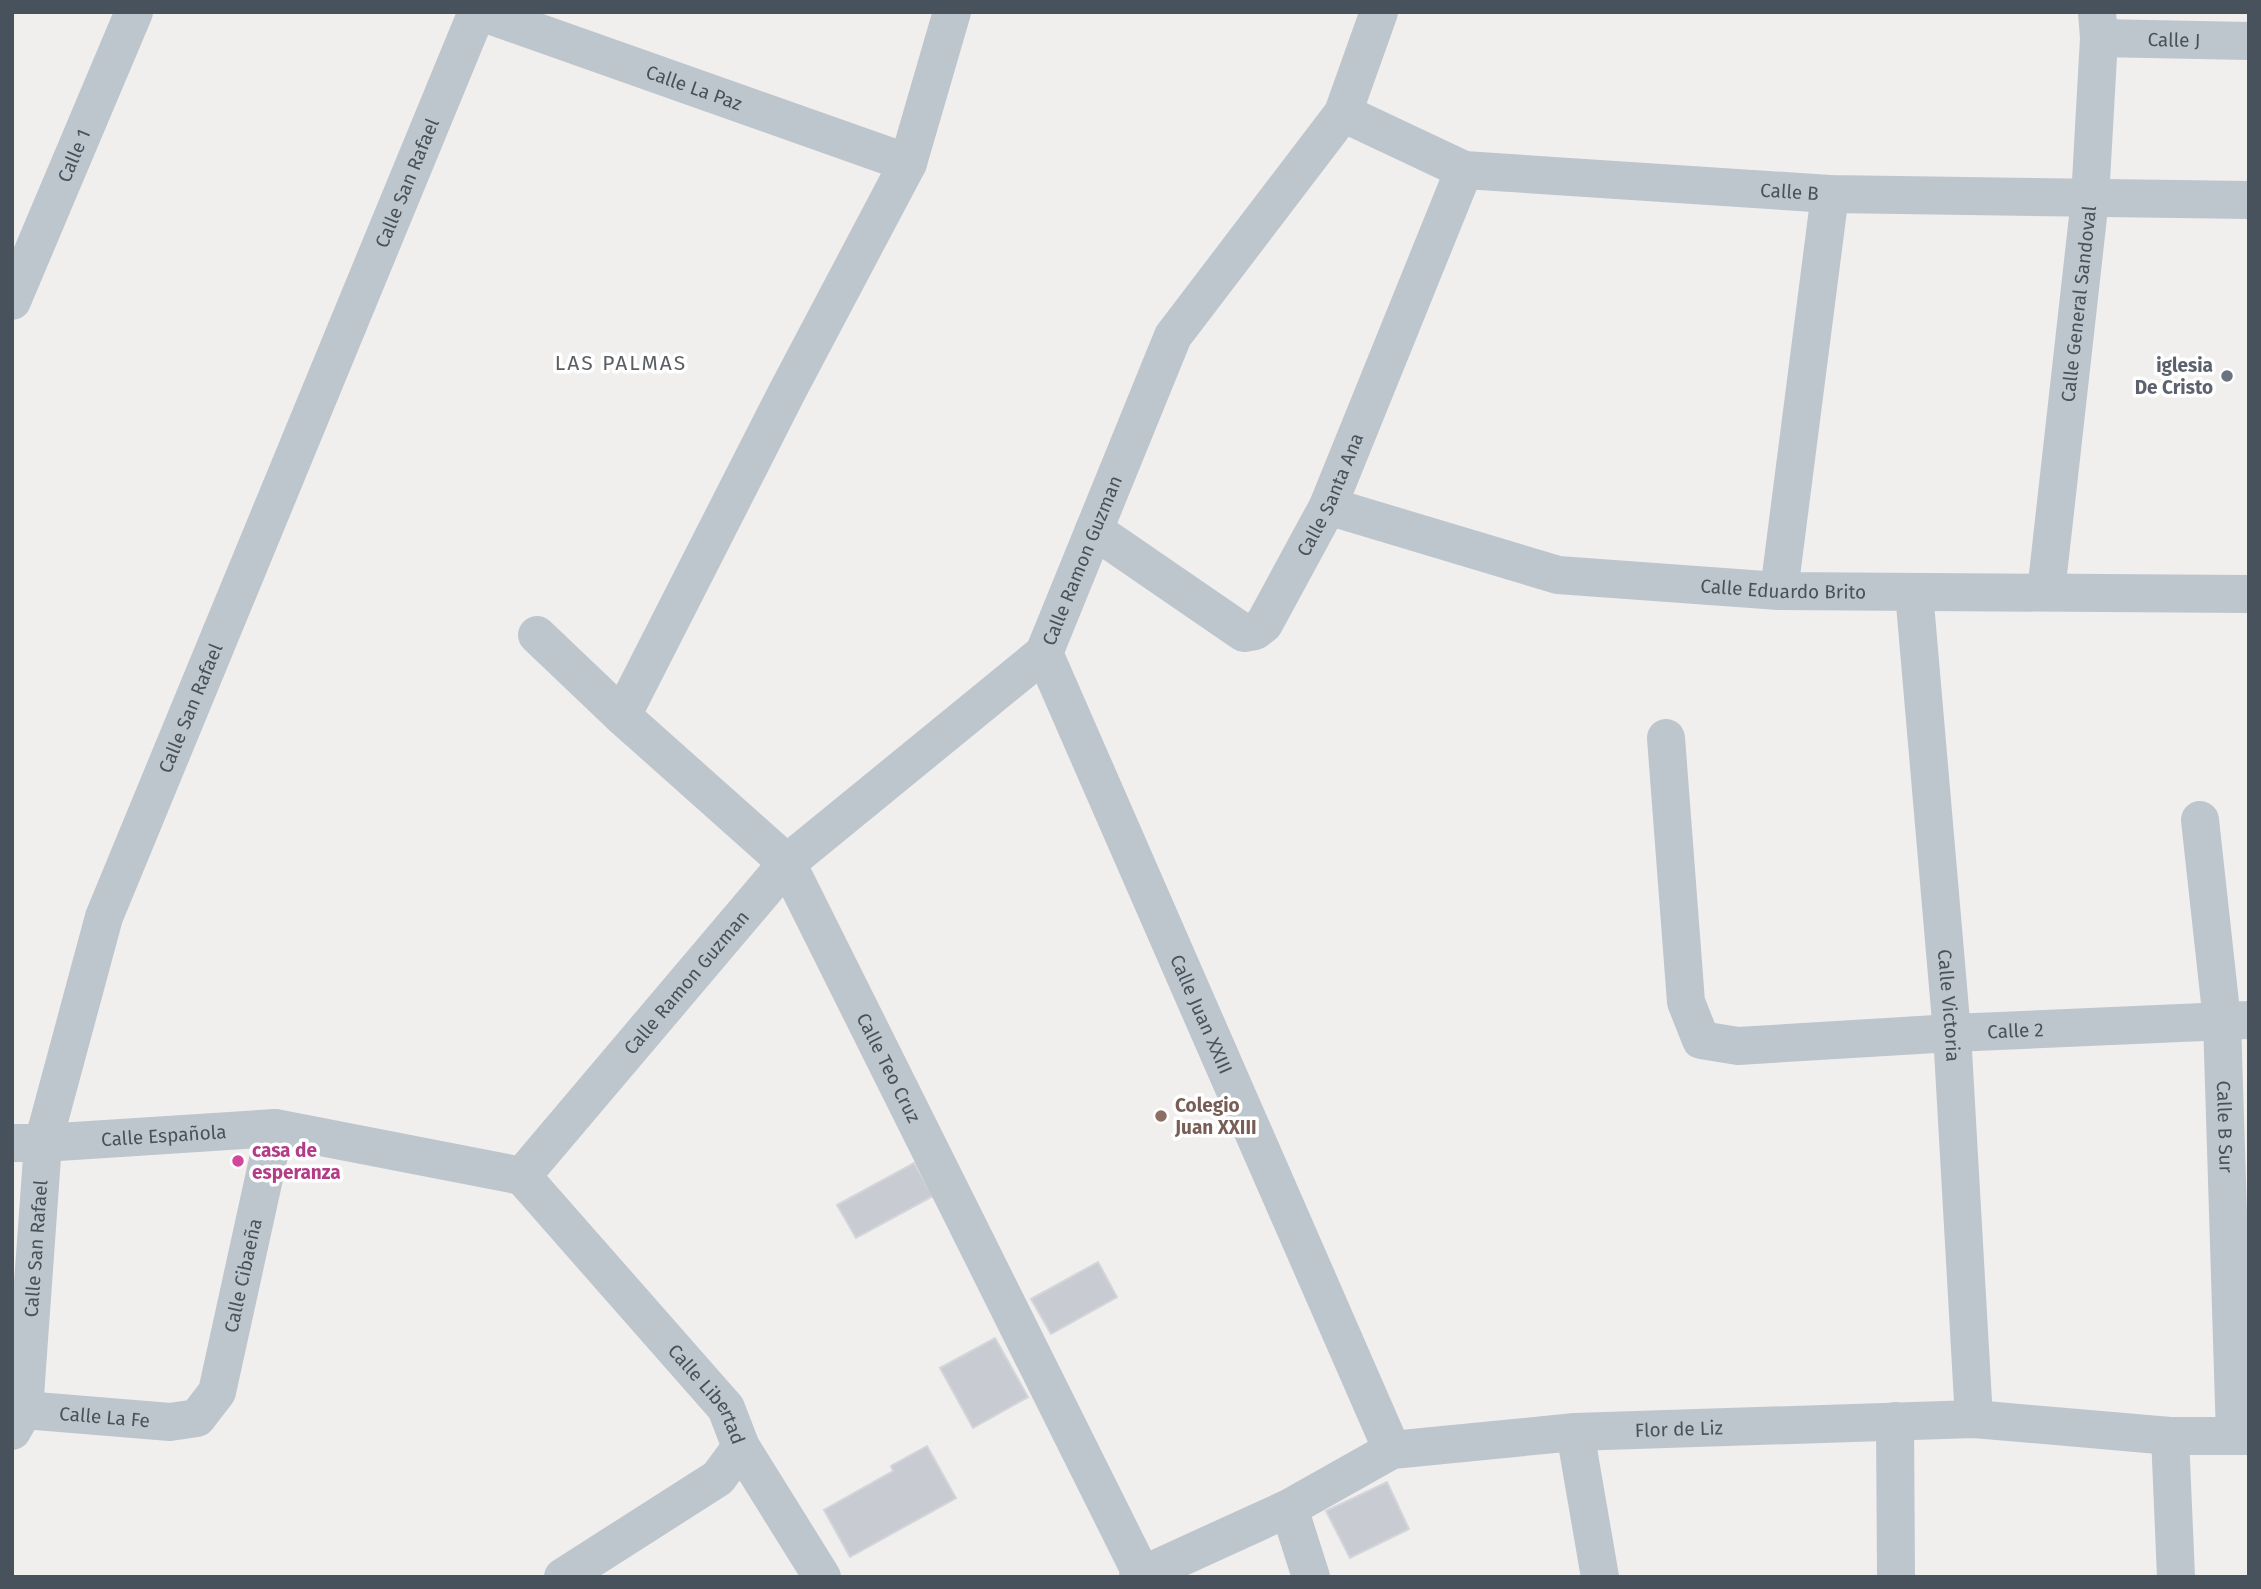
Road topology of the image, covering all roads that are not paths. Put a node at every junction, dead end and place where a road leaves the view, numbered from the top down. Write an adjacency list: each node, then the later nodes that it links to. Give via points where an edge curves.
1 (134, 12): 13 (street, Calle 1)
2 (479, 12): 8 (street, Calle La Paz); 29 (street, Calle San Rafael, via 104,917)
3 (952, 12): 8 (street)
4 (1379, 12): 7 (street, Calle Ramon Guzman)
5 (2098, 25): 6 (street, Calle J); 11 (street, Calle General Sandoval)
6 (2249, 41)
7 (1343, 113): 9 (street, Calle B); 15 (street, Calle Ramon Guzman, via 1172,336)
8 (908, 163): 22 (street)
9 (1464, 170): 10 (street, Calle B); 14 (street, Calle Santa Ana)
10 (1830, 194): 11 (street, Calle B); 16 (street)
11 (2090, 199): 12 (street, Calle B); 18 (street, Calle General Sandoval)
12 (2249, 200)
13 (12, 301)
14 (1328, 506): 15 (street, Calle Santa Ana, via 1264,624 1244,633); 16 (street, Calle Eduardo Brito, via 1558,575)
15 (1094, 530): 21 (street, Calle Ramon Guzman)
16 (1779, 591): 17 (street, Calle Eduardo Brito)
17 (1914, 592): 18 (street, Calle Eduardo Brito); 27 (street, Calle Victoria)
18 (2046, 593): 19 (street, Calle Eduardo Brito)
19 (2249, 594)
20 (537, 635): 22 (street, Calle Teo Cruz)
21 (1044, 653): 25 (street, Calle Ramon Guzman); 39 (street, Calle Juan XXIII)
22 (622, 716): 25 (street, Calle Teo Cruz)
23 (1666, 738): 27 (street, Calle 2, via 1686,1002 1701,1040 1738,1046)
24 (2200, 820): 26 (street, Calle B Sur)
25 (788, 863): 30 (street, Calle Ramon Guzman); 41 (street, Calle Teo Cruz)
26 (2235, 1021): 27 (street, Calle 2); 37 (street, Calle B Sur)
27 (1952, 1033): 33 (street, Calle Victoria)
28 (275, 1128): 29 (street, Calle Española); 30 (street, Calle Española); 32 (street, Calle Cibaeña, via 216,1392)
29 (28, 1143): 31 (street, Calle San Rafael)
30 (522, 1176): 38 (street, Calle Libertad, via 726,1408)
31 (16, 1417): 32 (street, Calle La Fe, via 170,1422)
32 (197, 1418)
33 (1975, 1419): 34 (street, Flor de Liz); 36 (street, Flor de Liz)
34 (1895, 1421): 35 (street, Flor de Liz); 46 (street)
35 (1575, 1432): 39 (street, Flor de Liz); 45 (street)
36 (2171, 1436): 37 (street, Flor de Liz); 47 (street)
37 (2242, 1436)
38 (741, 1447): 42 (street, Calle Libertad, via 718,1479); 43 (street)
39 (1392, 1450): 40 (street, Flor de Liz)
40 (1289, 1508): 41 (street, Flor de Liz); 44 (street)
41 (1140, 1576)
42 (563, 1577)
43 (822, 1577)
44 (1311, 1577)
45 (1600, 1577)
46 (1896, 1577)
47 (2176, 1577)

